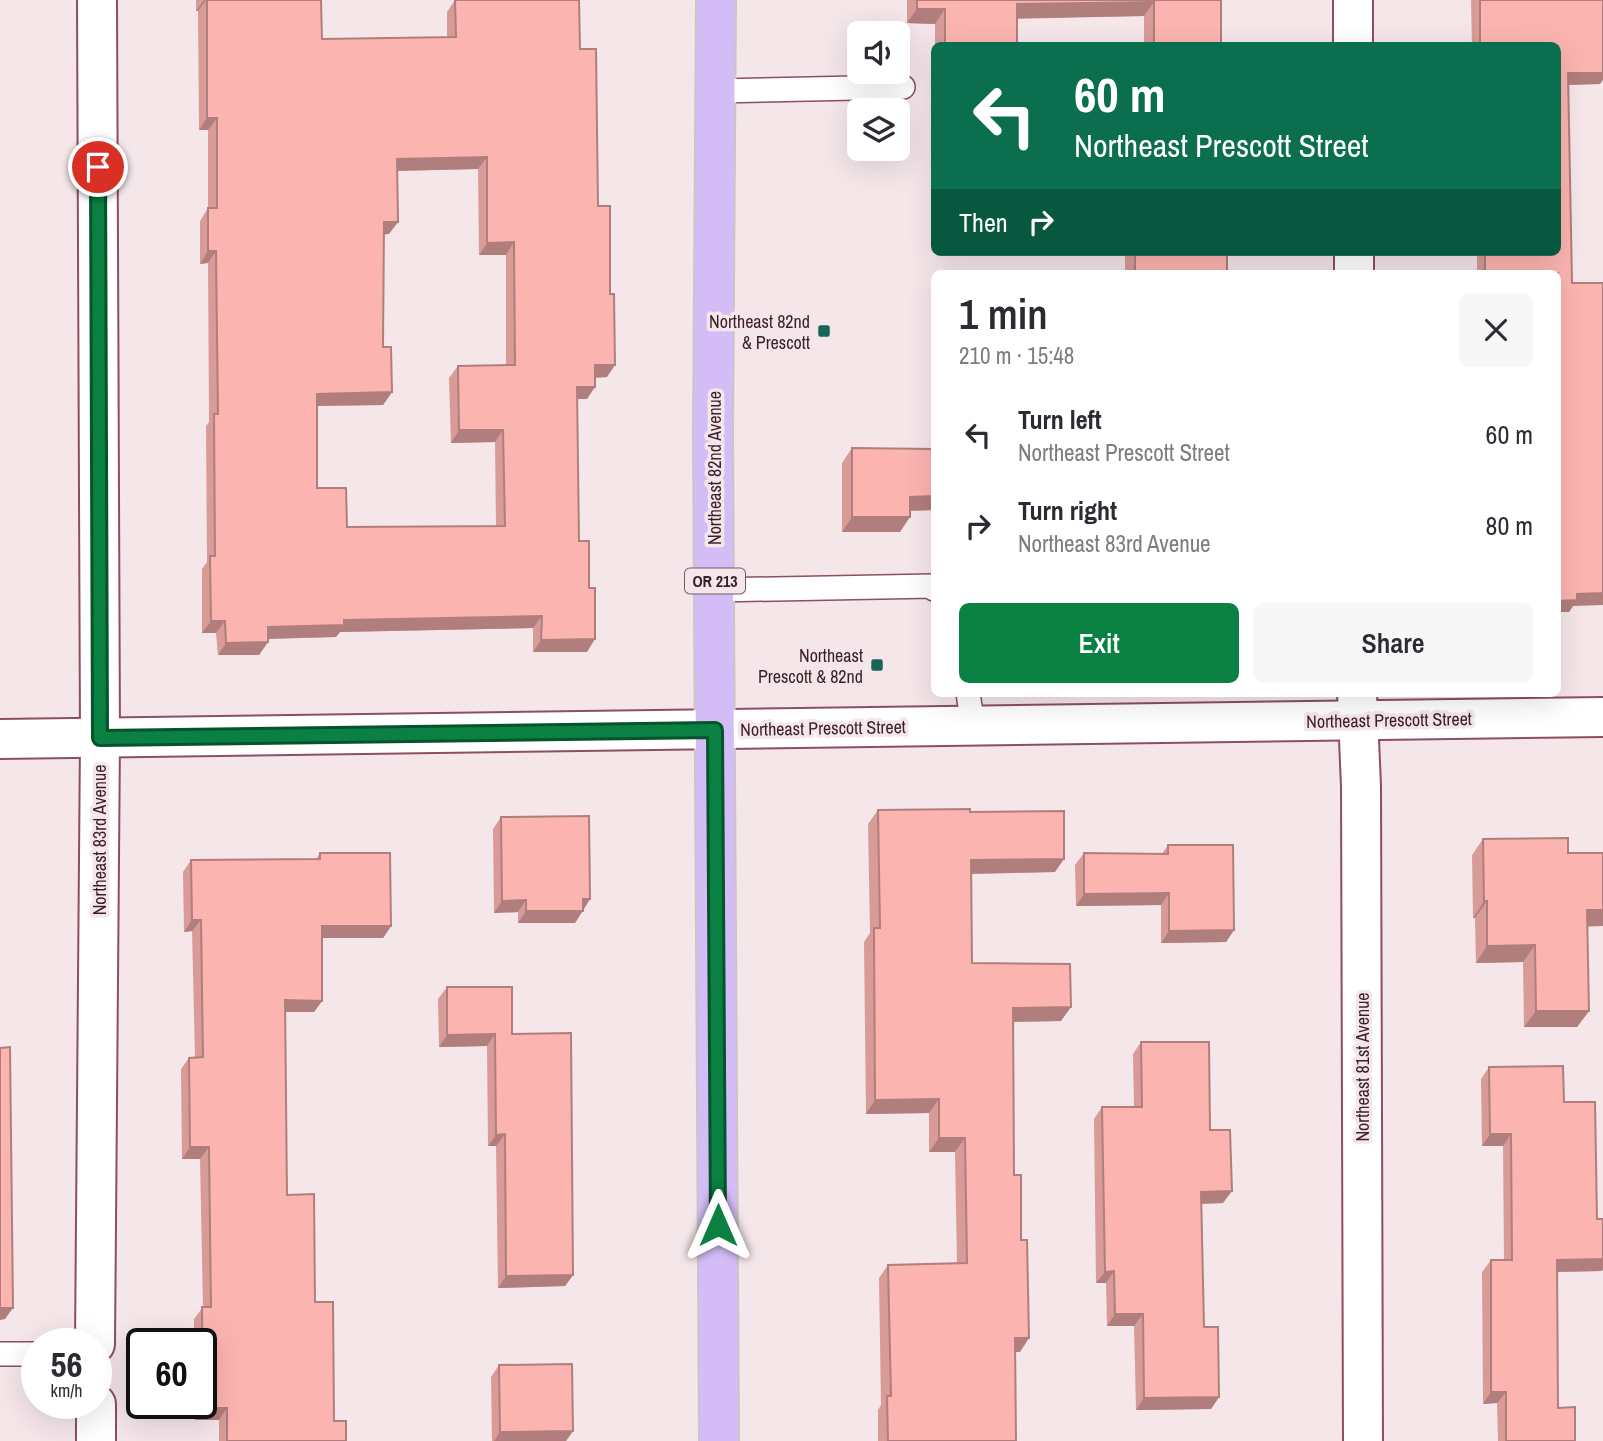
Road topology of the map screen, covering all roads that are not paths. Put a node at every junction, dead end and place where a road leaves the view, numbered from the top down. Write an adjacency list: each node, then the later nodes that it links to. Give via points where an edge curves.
1 (97, 0): 13 (street, Northeast 83rd Avenue)
2 (716, 0): 6 (main road, Northeast 82nd Avenue / OR 213)
3 (1353, 0): 4 (street)
4 (1353, 42)
5 (903, 87): 6 (lane)
6 (717, 91): 8 (main road, Northeast 82nd Avenue / OR 213)
7 (931, 586): 8 (lane)
8 (715, 590): 12 (main road, Northeast 82nd Avenue / OR 213)
9 (1357, 707): 10 (street, Northeast Prescott Street); 11 (street, Northeast Prescott Street); 21 (street, Northeast 81st Avenue)
10 (970, 710): 12 (street, Northeast Prescott Street)
11 (1603, 717)
12 (715, 730): 13 (street, Northeast Prescott Street); 20 (main road, Northeast 82nd Avenue / OR 213)
13 (100, 738): 14 (street, Northeast Prescott Street); 15 (street, Northeast 83rd Avenue)
14 (0, 739)
15 (96, 1328)
16 (0, 1354): 17 (lane)
17 (21, 1354)
18 (96, 1419): 19 (street)
19 (96, 1441)
20 (719, 1441)
21 (1363, 1441)

